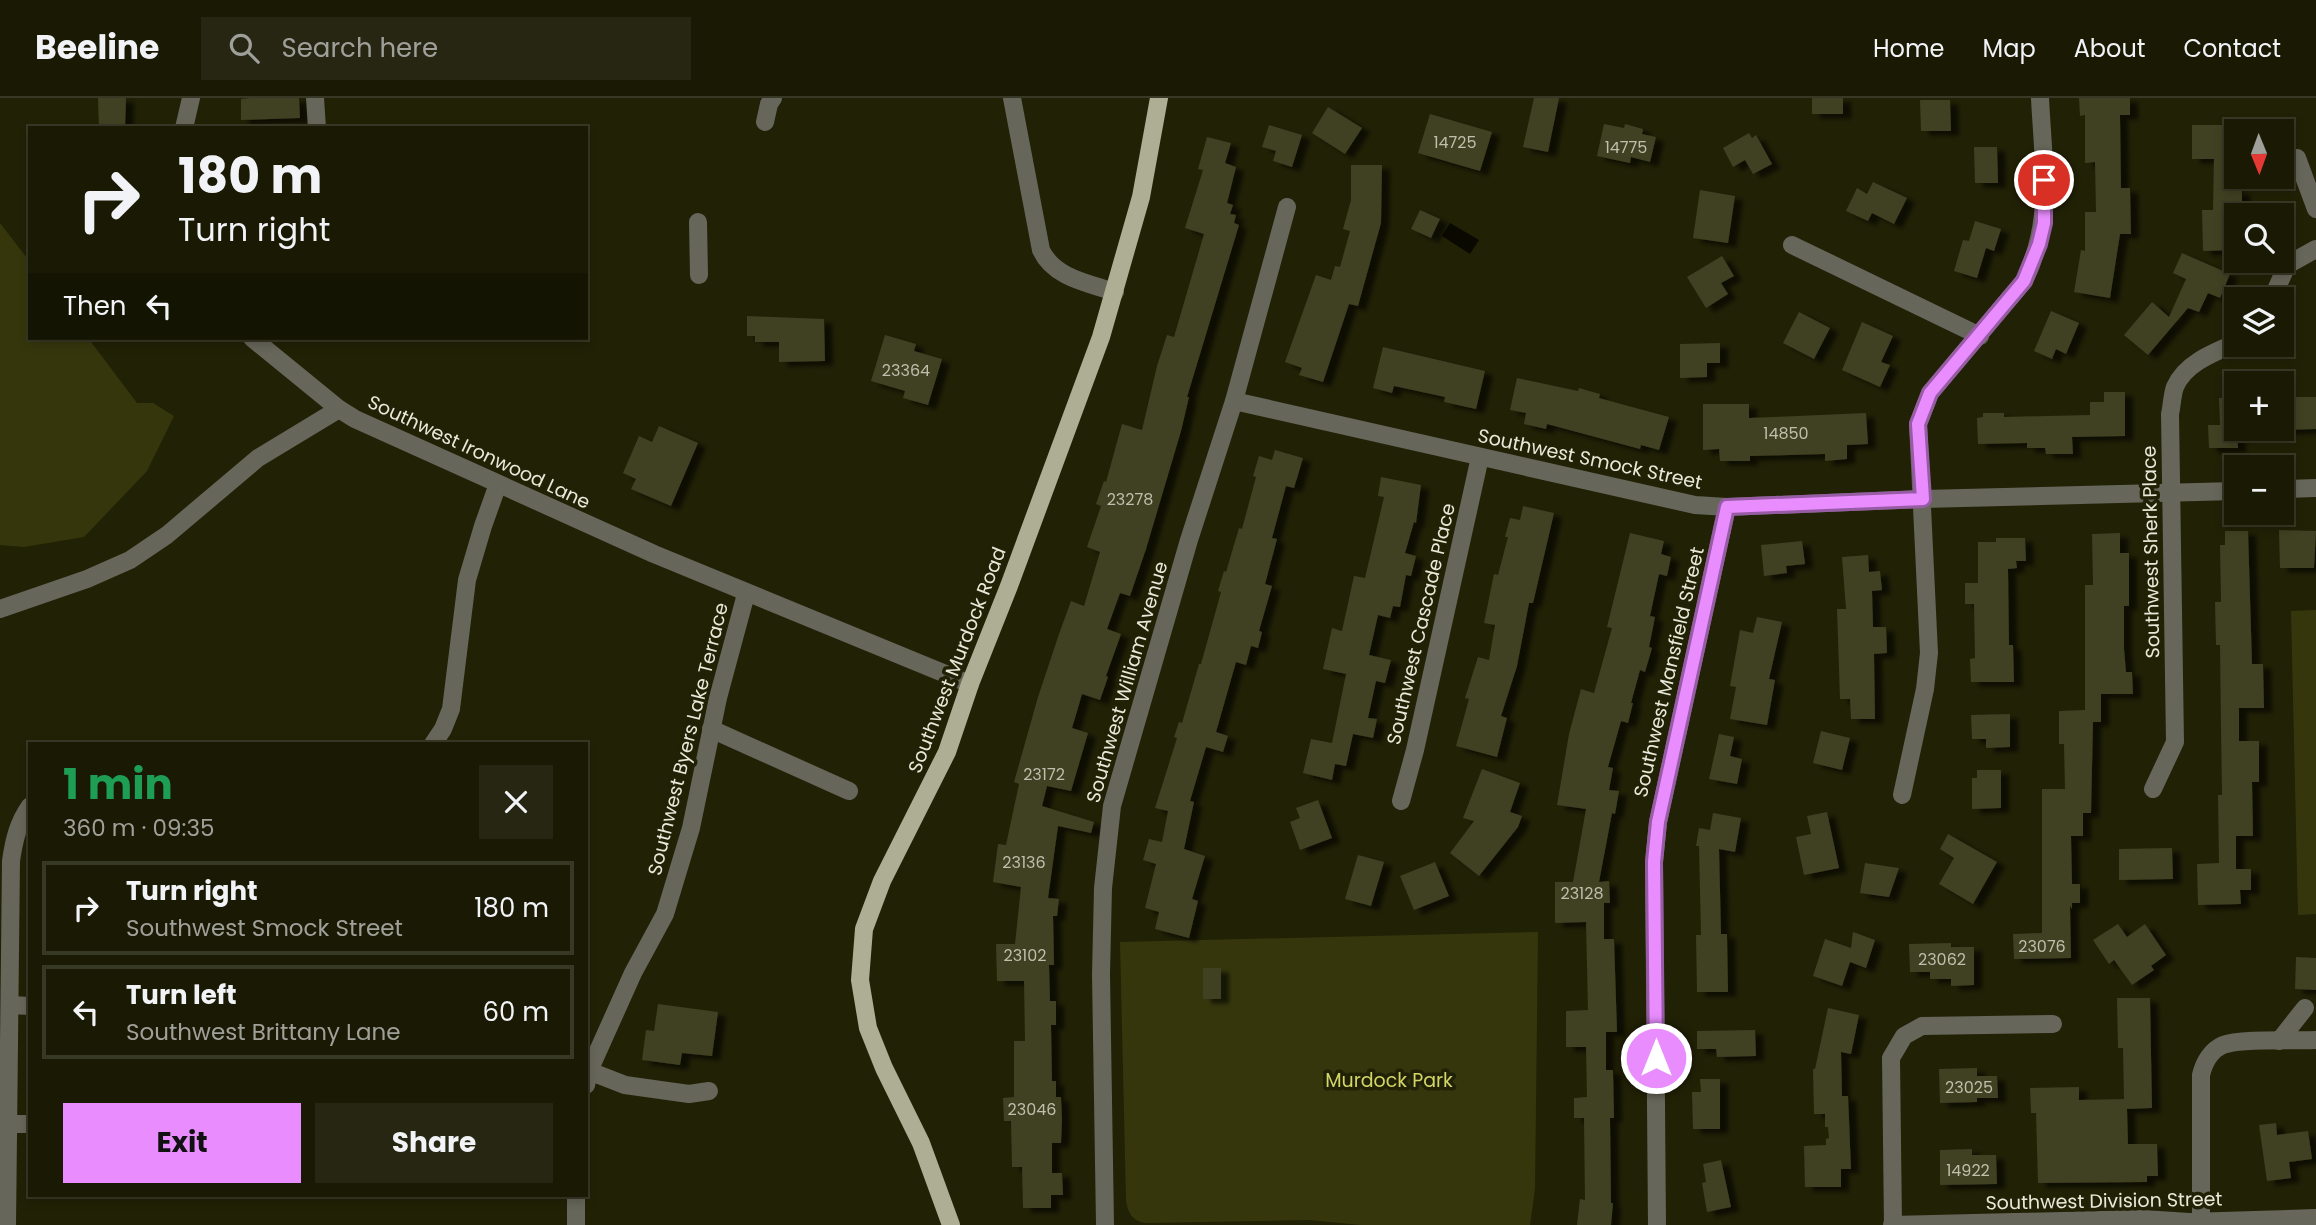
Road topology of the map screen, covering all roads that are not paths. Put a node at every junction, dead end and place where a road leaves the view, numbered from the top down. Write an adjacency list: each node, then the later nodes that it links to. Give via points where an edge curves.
1 (191, 98): 8 (street)
2 (316, 98): 9 (street)
3 (773, 98): 7 (street)
4 (1012, 98): 18 (street, via 1046,262 1068,276)
5 (1159, 98): 18 (main road, Southwest Murdock Road, via 1141,197)
6 (2040, 98): 19 (street, via 2044,207 2039,244 2024,281)
7 (765, 122)
8 (184, 126)
9 (317, 126)
10 (2297, 158): 12 (street)
11 (1287, 207): 22 (street, Southwest William Avenue)
12 (2316, 209)
13 (698, 222): 16 (street)
14 (1792, 244): 19 (street)
15 (2316, 249): 17 (street, via 2287,265)
16 (699, 275)
17 (2277, 287)
18 (1115, 292): 34 (main road, Southwest Murdock Road)
19 (1980, 336): 30 (street, via 1930,393 1918,424)
20 (255, 340): 23 (street)
21 (2224, 349): 29 (street, Southwest Sherk Place, via 2191,366 2175,386 2170,414)
22 (1234, 401): 24 (street, Southwest Smock Street); 58 (street, Southwest William Avenue, via 1112,806 1101,962)
23 (339, 409): 25 (street, Southwest Ironwood Lane); 33 (street, Southwest Ironwood Lane, via 257,458 167,535 130,560)
24 (1480, 457): 31 (street, Southwest Smock Street, via 1695,505); 40 (street, Southwest Cascade Place)
25 (498, 484): 32 (street, Southwest Ironwood Lane); 36 (street, via 467,580 450,709)
26 (2316, 488): 27 (street)
27 (2294, 489)
28 (2224, 491): 29 (street, Southwest Smock Street)
29 (2171, 492): 30 (street, Southwest Smock Street); 37 (street, Southwest Sherk Place, via 2175,742)
30 (1923, 499): 31 (street, Southwest Smock Street); 39 (street, via 1928,653)
31 (1727, 507): 59 (street, Southwest Mansfield Street, via 1658,822 1654,862)
32 (746, 594): 34 (street, Southwest Ironwood Lane); 35 (street, Southwest Byers Lake Terrace)
33 (0, 609)
34 (970, 684): 57 (main road, Southwest Murdock Road, via 947,752 871,905 859,967 868,1028 921,1143)
35 (711, 729): 38 (street); 48 (street, Southwest Byers Lake Terrace, via 691,828 664,914)
36 (434, 742)
37 (2153, 789)
38 (849, 791)
39 (1902, 796)
40 (1401, 801)
41 (28, 809): 42 (street, via 15,836 11,860)
42 (10, 1005): 43 (street); 50 (street)
43 (28, 1006)
44 (2305, 1008): 47 (street)
45 (2053, 1024): 60 (street, via 1922,1026 1904,1036 1891,1058)
46 (2316, 1040): 47 (street)
47 (2278, 1041): 54 (street, via 2222,1045 2204,1062)
48 (588, 1078): 49 (street, via 689,1094)
49 (709, 1091)
50 (9, 1124): 51 (street); 55 (street)
51 (28, 1124)
52 (576, 1197): 56 (street)
53 (2316, 1218): 54 (street, Southwest Division Street)
54 (2202, 1222): 60 (street, Southwest Division Street)
55 (7, 1225)
56 (576, 1225)
57 (951, 1225)
58 (1105, 1225)
59 (1657, 1225)
60 (1892, 1225)

